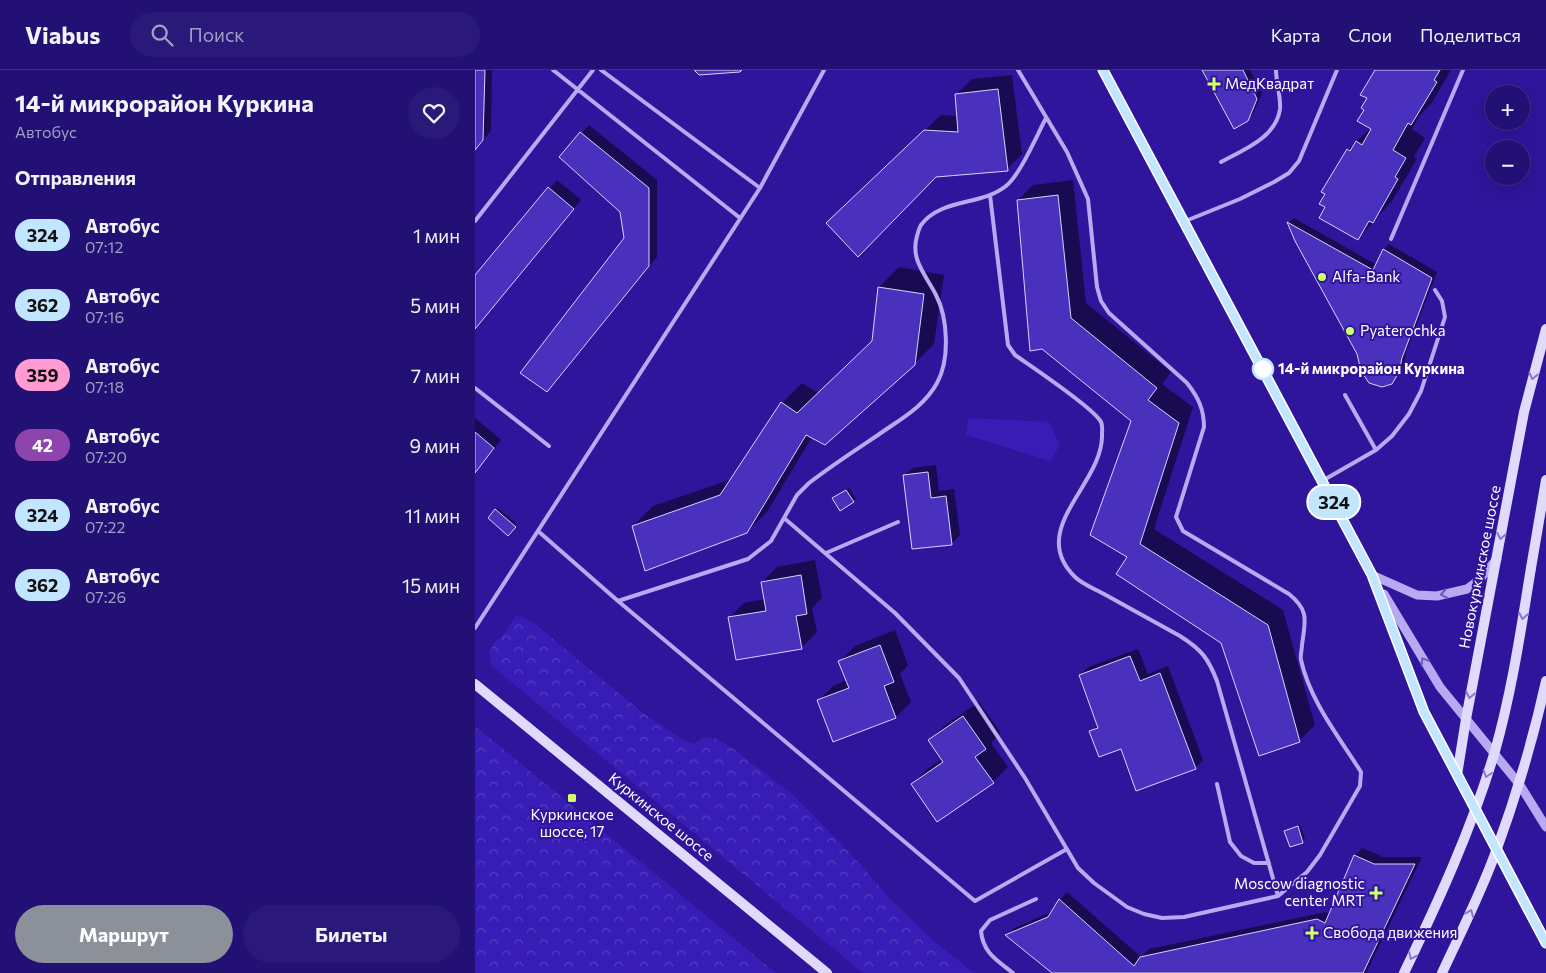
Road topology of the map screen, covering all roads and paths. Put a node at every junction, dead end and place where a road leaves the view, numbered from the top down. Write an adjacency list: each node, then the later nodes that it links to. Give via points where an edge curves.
1 (553, 70): 10 (lane)
2 (593, 70): 10 (lane)
3 (601, 70): 13 (lane)
4 (824, 70): 13 (lane)
5 (1018, 70): 11 (lane)
6 (1103, 70): 17 (street)
7 (1276, 70): 12 (lane, via 1280,110 1275,124 1253,145)
8 (1337, 70): 17 (lane, via 1299,161 1289,173 1240,199)
9 (1463, 70): 18 (lane)
10 (578, 90): 15 (lane); 16 (lane)
11 (1047, 117): 14 (lane, via 1011,180); 43 (lane, via 1088,199 1101,301 1109,313 1187,383 1197,395 1204,413 1204,427 1177,517 1183,530 1300,603 1305,619 1301,658 1306,678 1361,772 1359,786 1320,856 1307,872)
12 (1221, 162)
13 (759, 188): 15 (lane)
14 (990, 195): 27 (lane, via 949,206 920,226 915,245 917,263 937,296 946,346 937,384 916,410 809,483 797,495); 42 (lane, via 1008,345 1015,355 1078,400 1102,424 1103,443 1097,460 1062,524 1058,544 1061,561 1076,578 1197,647 1210,663)
15 (740, 218): 29 (lane)
16 (475, 220)
17 (1183, 222): 26 (street)
18 (1391, 239)
19 (1435, 290): 24 (lane, via 1442,301 1445,317 1421,391 1409,414)
20 (1546, 329): 31 (main road, Новокуркинское шоссе, one-way to 31, via 1524,412)
21 (475, 388): 23 (lane)
22 (1345, 396): 24 (lane)
23 (549, 446)
24 (1376, 450): 26 (lane)
25 (1546, 480): 48 (main road, one-way to 48, bridge, via 1518,650 1495,750 1463,843)
26 (1322, 481): 32 (street)
27 (784, 518): 30 (lane); 33 (lane, via 771,541 748,559)
28 (897, 522): 30 (lane)
29 (538, 531): 33 (lane); 34 (lane)
30 (826, 553): 41 (lane, via 895,613 959,678)
31 (1497, 559): 32 (street, one-way to 32, via 1479,580 1467,588 1437,596 1417,595); 37 (main road, Новокуркинское шоссе, one-way to 37)
32 (1372, 575): 37 (street, one-way to 32, via 1440,687); 38 (street, via 1424,712)
33 (618, 601): 41 (lane, via 975,901)
34 (475, 628)
35 (1546, 681): 49 (main road, one-way to 35, bridge, via 1506,824 1527,759)
36 (475, 684): 46 (main road, Куркинское шоссе)
37 (1466, 719): 38 (main road, Новокуркинское шоссе); 40 (street, via 1520,785)
38 (1457, 775): 45 (main road)
39 (1217, 784): 42 (lane, via 1230,842 1241,856 1254,863)
40 (1546, 827)
41 (1067, 849): 43 (lane, via 1078,868 1094,883 1127,907 1144,914 1162,918 1184,917)
42 (1269, 863): 43 (lane)
43 (1278, 896)
44 (1035, 899): 47 (lane, via 991,920 981,931 987,951)
45 (1546, 943)
46 (827, 973)
47 (1013, 973)
48 (1404, 973)
49 (1442, 973)

